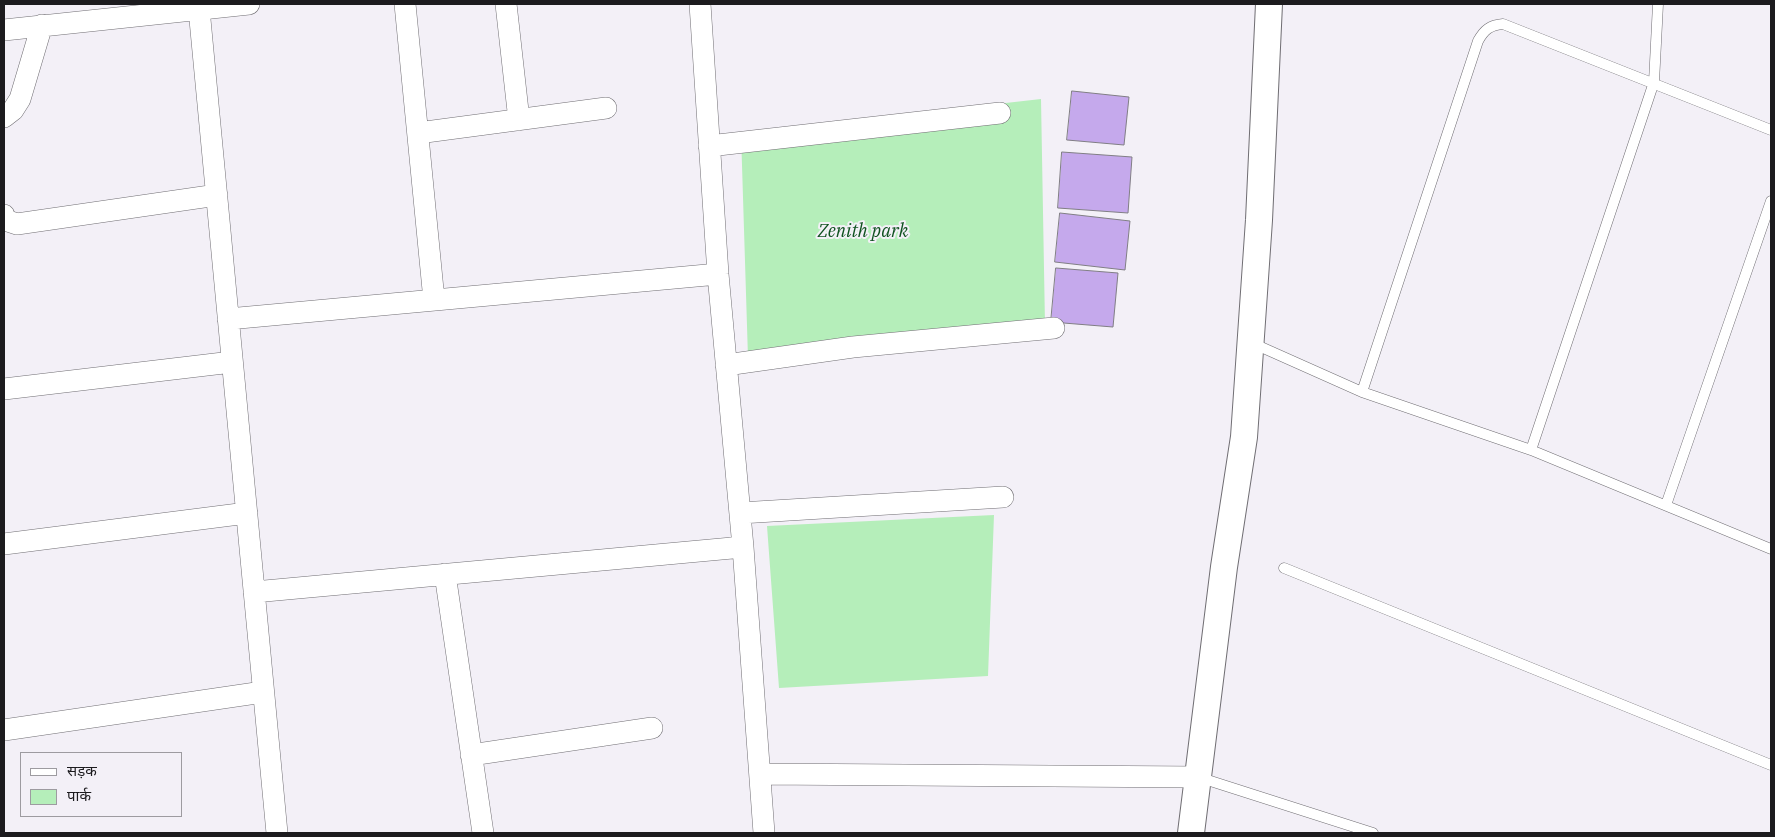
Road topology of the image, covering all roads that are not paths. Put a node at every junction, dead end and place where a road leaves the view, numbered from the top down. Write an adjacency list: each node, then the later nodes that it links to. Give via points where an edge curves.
1 (249, 4): 7 (street)
2 (405, 4): 17 (street)
3 (506, 4): 15 (street)
4 (700, 4): 18 (street)
5 (1269, 4): 26 (street)
6 (1658, 4): 11 (lane)
7 (199, 8): 8 (street); 19 (street)
8 (98, 11): 9 (street)
9 (42, 25): 10 (street); 14 (street, via 20,98)
10 (4, 30)
11 (1654, 82): 16 (lane); 30 (lane, via 1503,24 1483,31); 31 (lane)
12 (606, 108): 15 (street)
13 (1000, 112): 18 (street)
14 (4, 117)
15 (519, 120): 17 (street)
16 (1771, 130)
17 (418, 133): 23 (street)
18 (709, 146): 22 (street)
19 (217, 195): 21 (street, via 17,224); 24 (street)
20 (1771, 201): 33 (lane)
21 (4, 216)
22 (718, 274): 23 (street); 28 (street)
23 (434, 300): 24 (street)
24 (228, 319): 27 (street)
25 (1054, 328): 28 (street, via 853,347)
26 (1252, 343): 30 (lane); 48 (street, via 1244,437)
27 (232, 362): 29 (street); 34 (street)
28 (726, 365): 35 (street)
29 (4, 389)
30 (1362, 392): 31 (lane)
31 (1531, 450): 33 (lane)
32 (1003, 497): 35 (street)
33 (1666, 505): 38 (lane)
34 (247, 513): 36 (street); 41 (street)
35 (740, 513): 37 (street)
36 (4, 542)
37 (743, 547): 40 (street); 47 (street)
38 (1771, 549)
39 (1284, 568): 46 (lane)
40 (445, 574): 41 (street); 45 (street)
41 (254, 592): 42 (street)
42 (263, 692): 44 (street); 49 (street)
43 (652, 728): 45 (street)
44 (4, 730)
45 (472, 755): 50 (street)
46 (1771, 765)
47 (760, 774): 48 (street); 51 (street)
48 (1198, 777): 52 (street); 53 (lane)
49 (276, 833)
50 (482, 833)
51 (764, 833)
52 (1192, 833)
53 (1373, 833)

